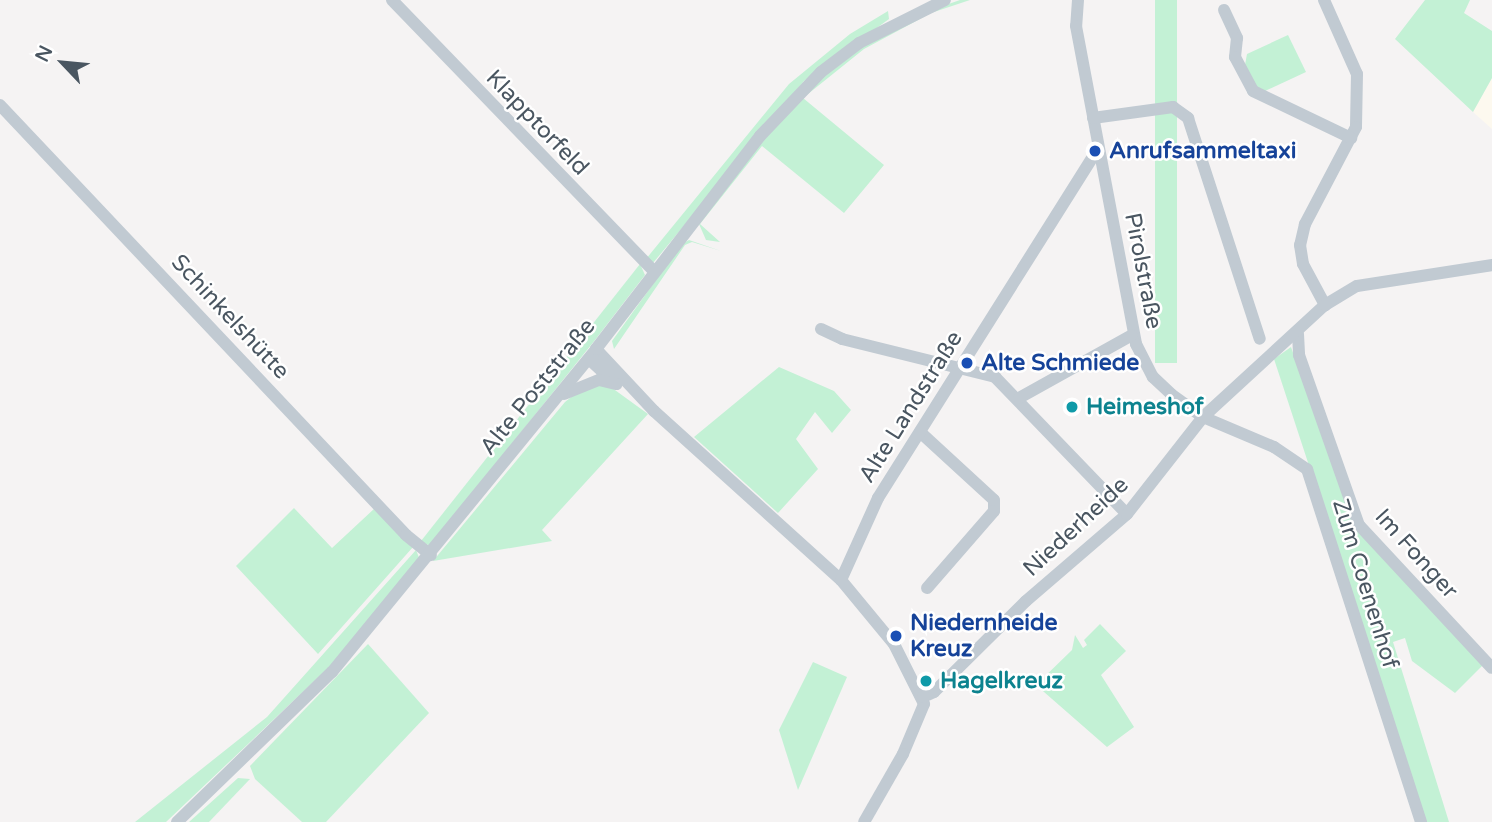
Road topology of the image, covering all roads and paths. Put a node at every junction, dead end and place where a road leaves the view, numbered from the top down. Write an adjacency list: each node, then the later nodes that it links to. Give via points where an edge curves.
1 (392, 0): 11 (street, Klapptorfeld)
2 (945, 0): 11 (street, Alte Poststraße, via 897,21 821,72 760,136)
3 (1078, 0): 7 (street, via 1076,26)
4 (1324, 0): 8 (street, via 1357,74 1356,127)
5 (1224, 10): 8 (street, via 1237,37 1236,57 1253,91)
6 (0, 105): 26 (street, Schinkelshütte, via 406,535)
7 (1093, 118): 9 (street); 16 (street, via 1173,107 1188,118)
8 (1351, 138): 12 (street, via 1305,224 1300,245 1303,264)
9 (1098, 148): 15 (street, Pirolstraße); 18 (street, Alte Landstraße)
10 (1492, 265): 12 (street, Niederheide, via 1357,286)
11 (655, 272): 17 (street, Alte Poststraße)
12 (1325, 306): 14 (street, Niederheide)
13 (821, 329): 18 (street, via 842,339)
14 (1298, 334): 23 (street, Niederheide, via 1265,358); 29 (street, Im Fonger, via 1298,355 1359,525)
15 (1132, 335): 20 (street); 23 (street, Pirolstraße, via 1153,376)
16 (1260, 340)
17 (592, 354): 19 (street); 21 (street); 22 (street, Alte Poststraße)
18 (961, 368): 20 (street, via 995,377); 24 (street, Alte Landstraße)
19 (617, 384): 21 (street); 22 (street, via 599,380 568,389)
20 (1019, 398): 25 (street)
21 (654, 411): 27 (street)
22 (544, 414): 26 (street, Alte Poststraße)
23 (1203, 417): 25 (street, Niederheide); 33 (street, Zum Coenenhof, via 1274,447 1307,469)
24 (920, 432): 27 (street, Alte Landstraße, via 878,498); 28 (street, via 994,500 994,511)
25 (1127, 514): 30 (street, Niederheide, via 1026,601 934,692)
26 (431, 555): 31 (street, Alte Poststraße, via 332,672)
27 (841, 580): 30 (street, via 894,644)
28 (927, 588)
29 (1492, 668)
30 (923, 696): 32 (street, via 917,727)
31 (177, 822)
32 (864, 822)
33 (1421, 822)

